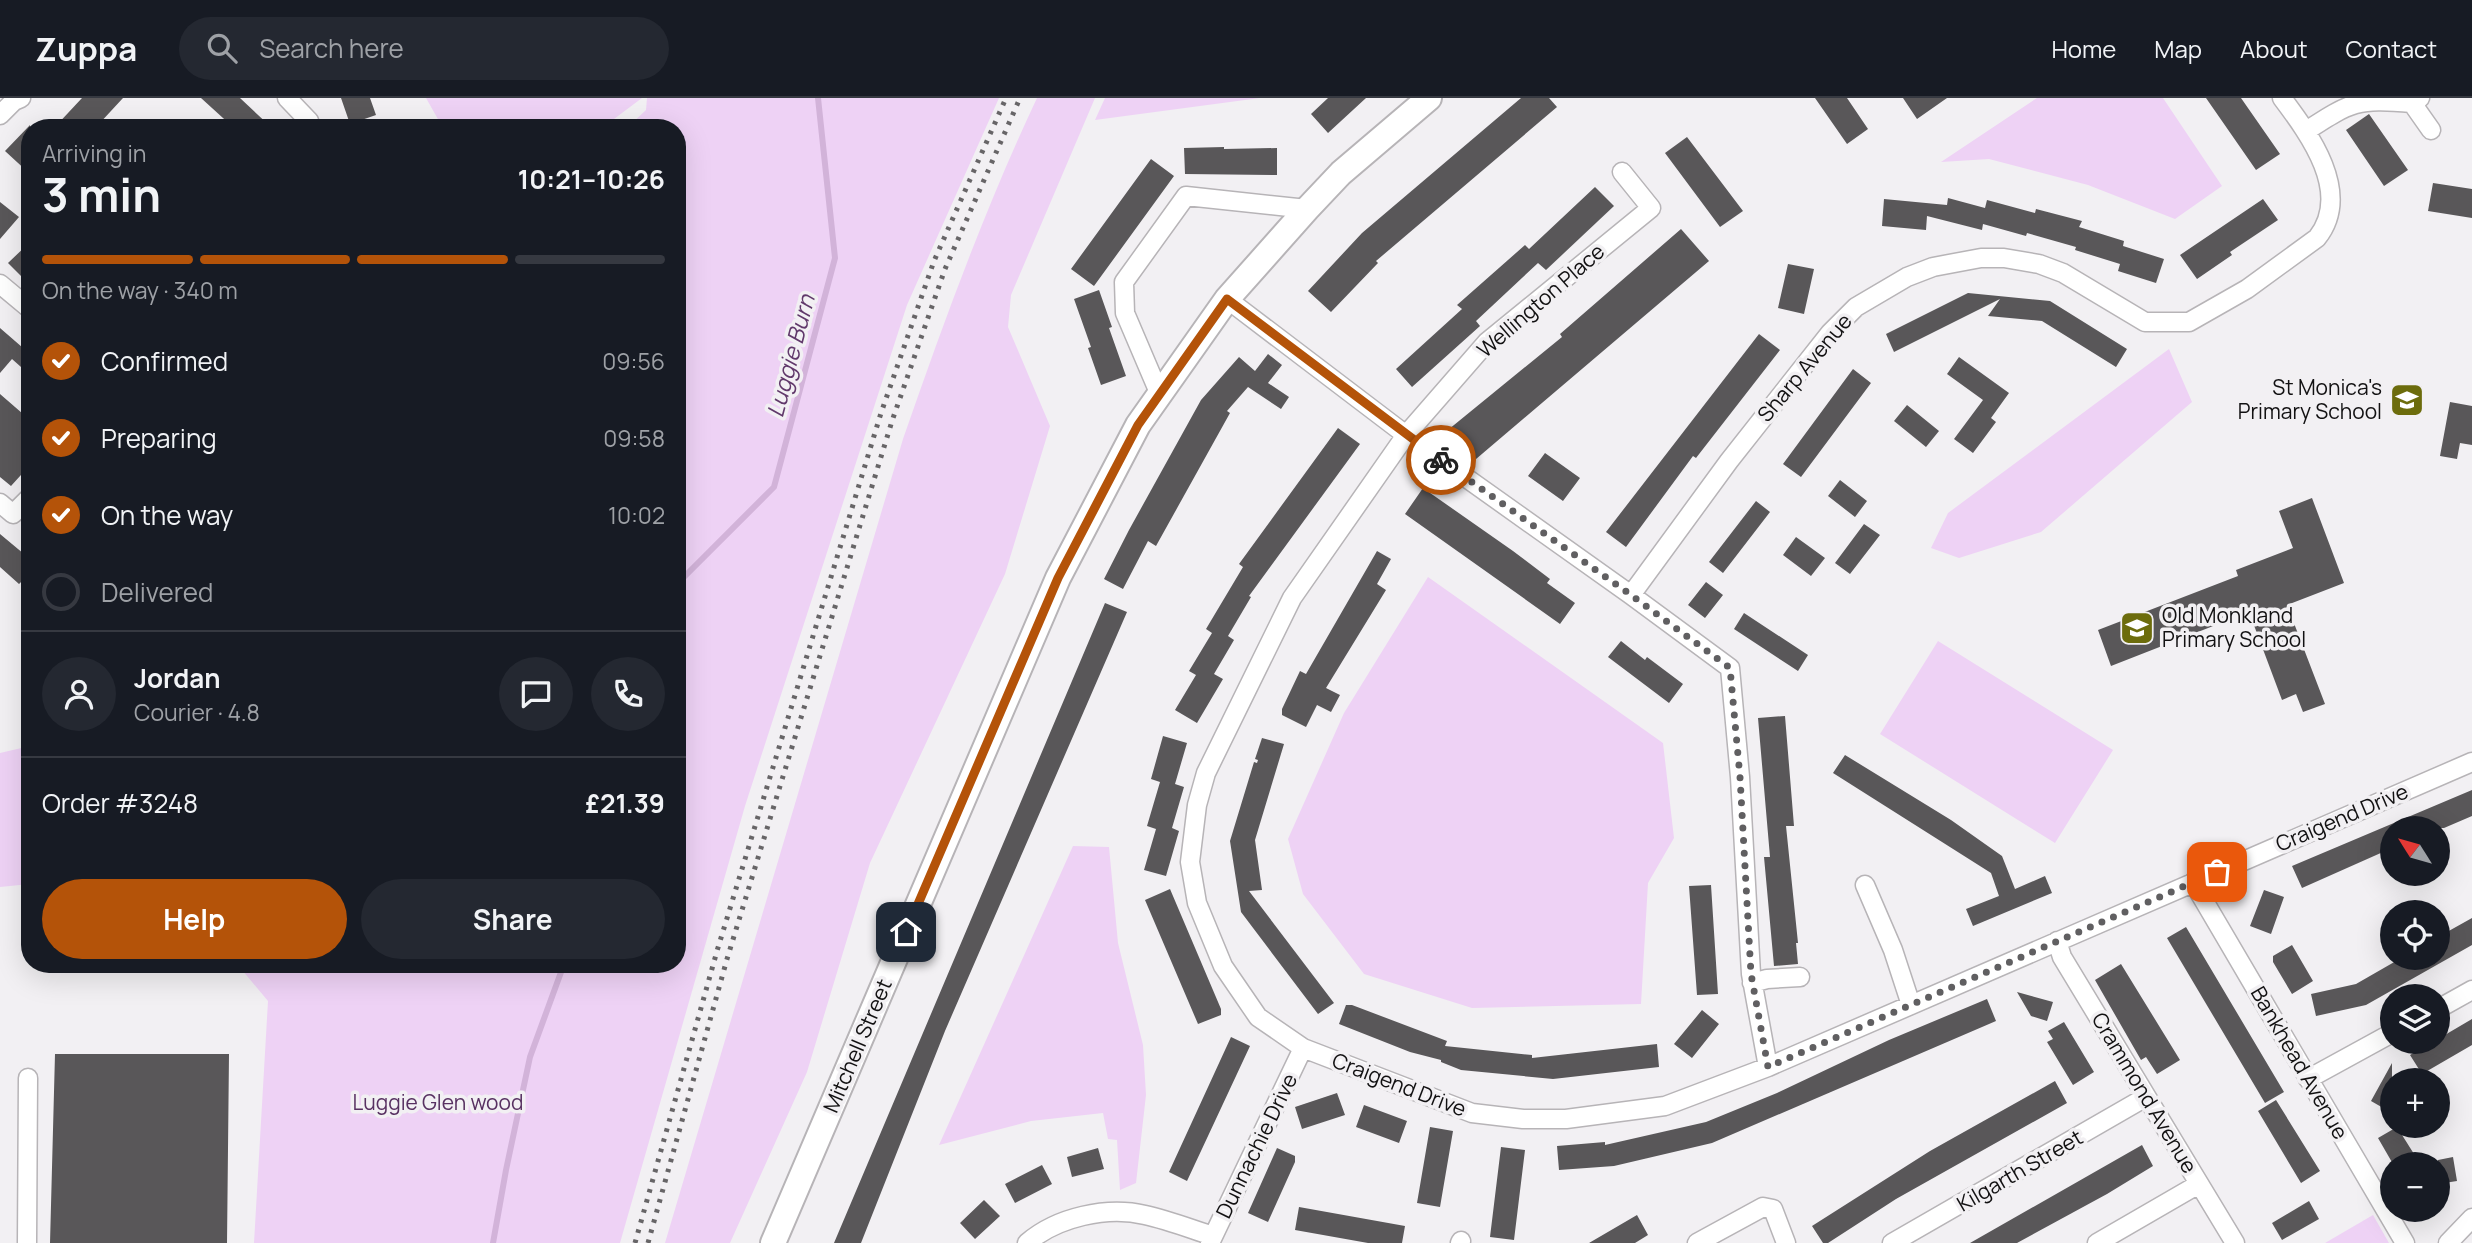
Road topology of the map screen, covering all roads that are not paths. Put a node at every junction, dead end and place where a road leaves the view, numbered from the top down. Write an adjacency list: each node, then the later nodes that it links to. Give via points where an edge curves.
1 (21, 98): 6 (street)
2 (287, 98): 7 (street)
3 (1429, 98): 11 (street, Mitchell Street, via 1341,173)
4 (2282, 98): 9 (street, Sharp Avenue)
5 (2416, 101): 8 (street); 9 (street, via 2352,102)
6 (0, 115)
7 (307, 119)
8 (2431, 130)
9 (2306, 131): 19 (street, Sharp Avenue, via 2319,152 2329,184 2322,231 2247,289 2189,323 2146,322 2063,273 2004,258 1933,267 1856,307 1830,333 1729,461)
10 (1622, 172): 16 (street, Wellington Place, via 1651,208 1487,342)
11 (1307, 209): 13 (street, Mitchell Street); 15 (street, via 1186,196 1124,282 1125,313)
12 (0, 284): 14 (street)
13 (1227, 299): 15 (street, Mitchell Street); 16 (street)
14 (21, 302)
15 (1160, 395): 39 (street, Mitchell Street, via 1138,425 1058,578)
16 (1406, 435): 19 (street); 30 (street, Craigend Drive, via 1292,597 1217,748 1197,805 1190,862 1197,903 1223,966 1258,1017)
17 (0, 503): 18 (street, via 13,514)
18 (21, 506)
19 (1631, 595): 25 (street, via 1730,668)
20 (2472, 762): 21 (street, Craigend Drive)
21 (2193, 882): 23 (street, Craigend Drive); 33 (street, Bankhead Avenue)
22 (1865, 885): 28 (street)
23 (2057, 941): 28 (street, Craigend Drive); 34 (street, Crammond Avenue, via 2062,957)
24 (1800, 977): 25 (street)
25 (1752, 983): 31 (street)
26 (2472, 990): 27 (street)
27 (2450, 1002)
28 (1911, 1004): 31 (street, Craigend Drive)
29 (2380, 1040): 33 (street)
30 (1303, 1048): 31 (street, Craigend Drive, via 1472,1113 1523,1119 1566,1119 1665,1106); 37 (street, Dunnachie Drive)
31 (1768, 1067)
32 (28, 1078): 38 (street)
33 (2308, 1079): 46 (street, Bankhead Avenue)
34 (2147, 1097): 35 (street, Crammond Avenue); 43 (street, Kilgarth Street)
35 (2199, 1184): 44 (street); 45 (street, Crammond Avenue)
36 (2472, 1218): 47 (street)
37 (1212, 1240): 40 (street, via 1144,1214 1110,1212 1059,1224)
38 (27, 1243)
39 (773, 1243)
40 (1027, 1243)
41 (1698, 1243): 42 (street, via 1763,1207 1773,1209)
42 (1786, 1243)
43 (1892, 1243)
44 (2097, 1243)
45 (2235, 1243)
46 (2405, 1243)
47 (2448, 1243)

